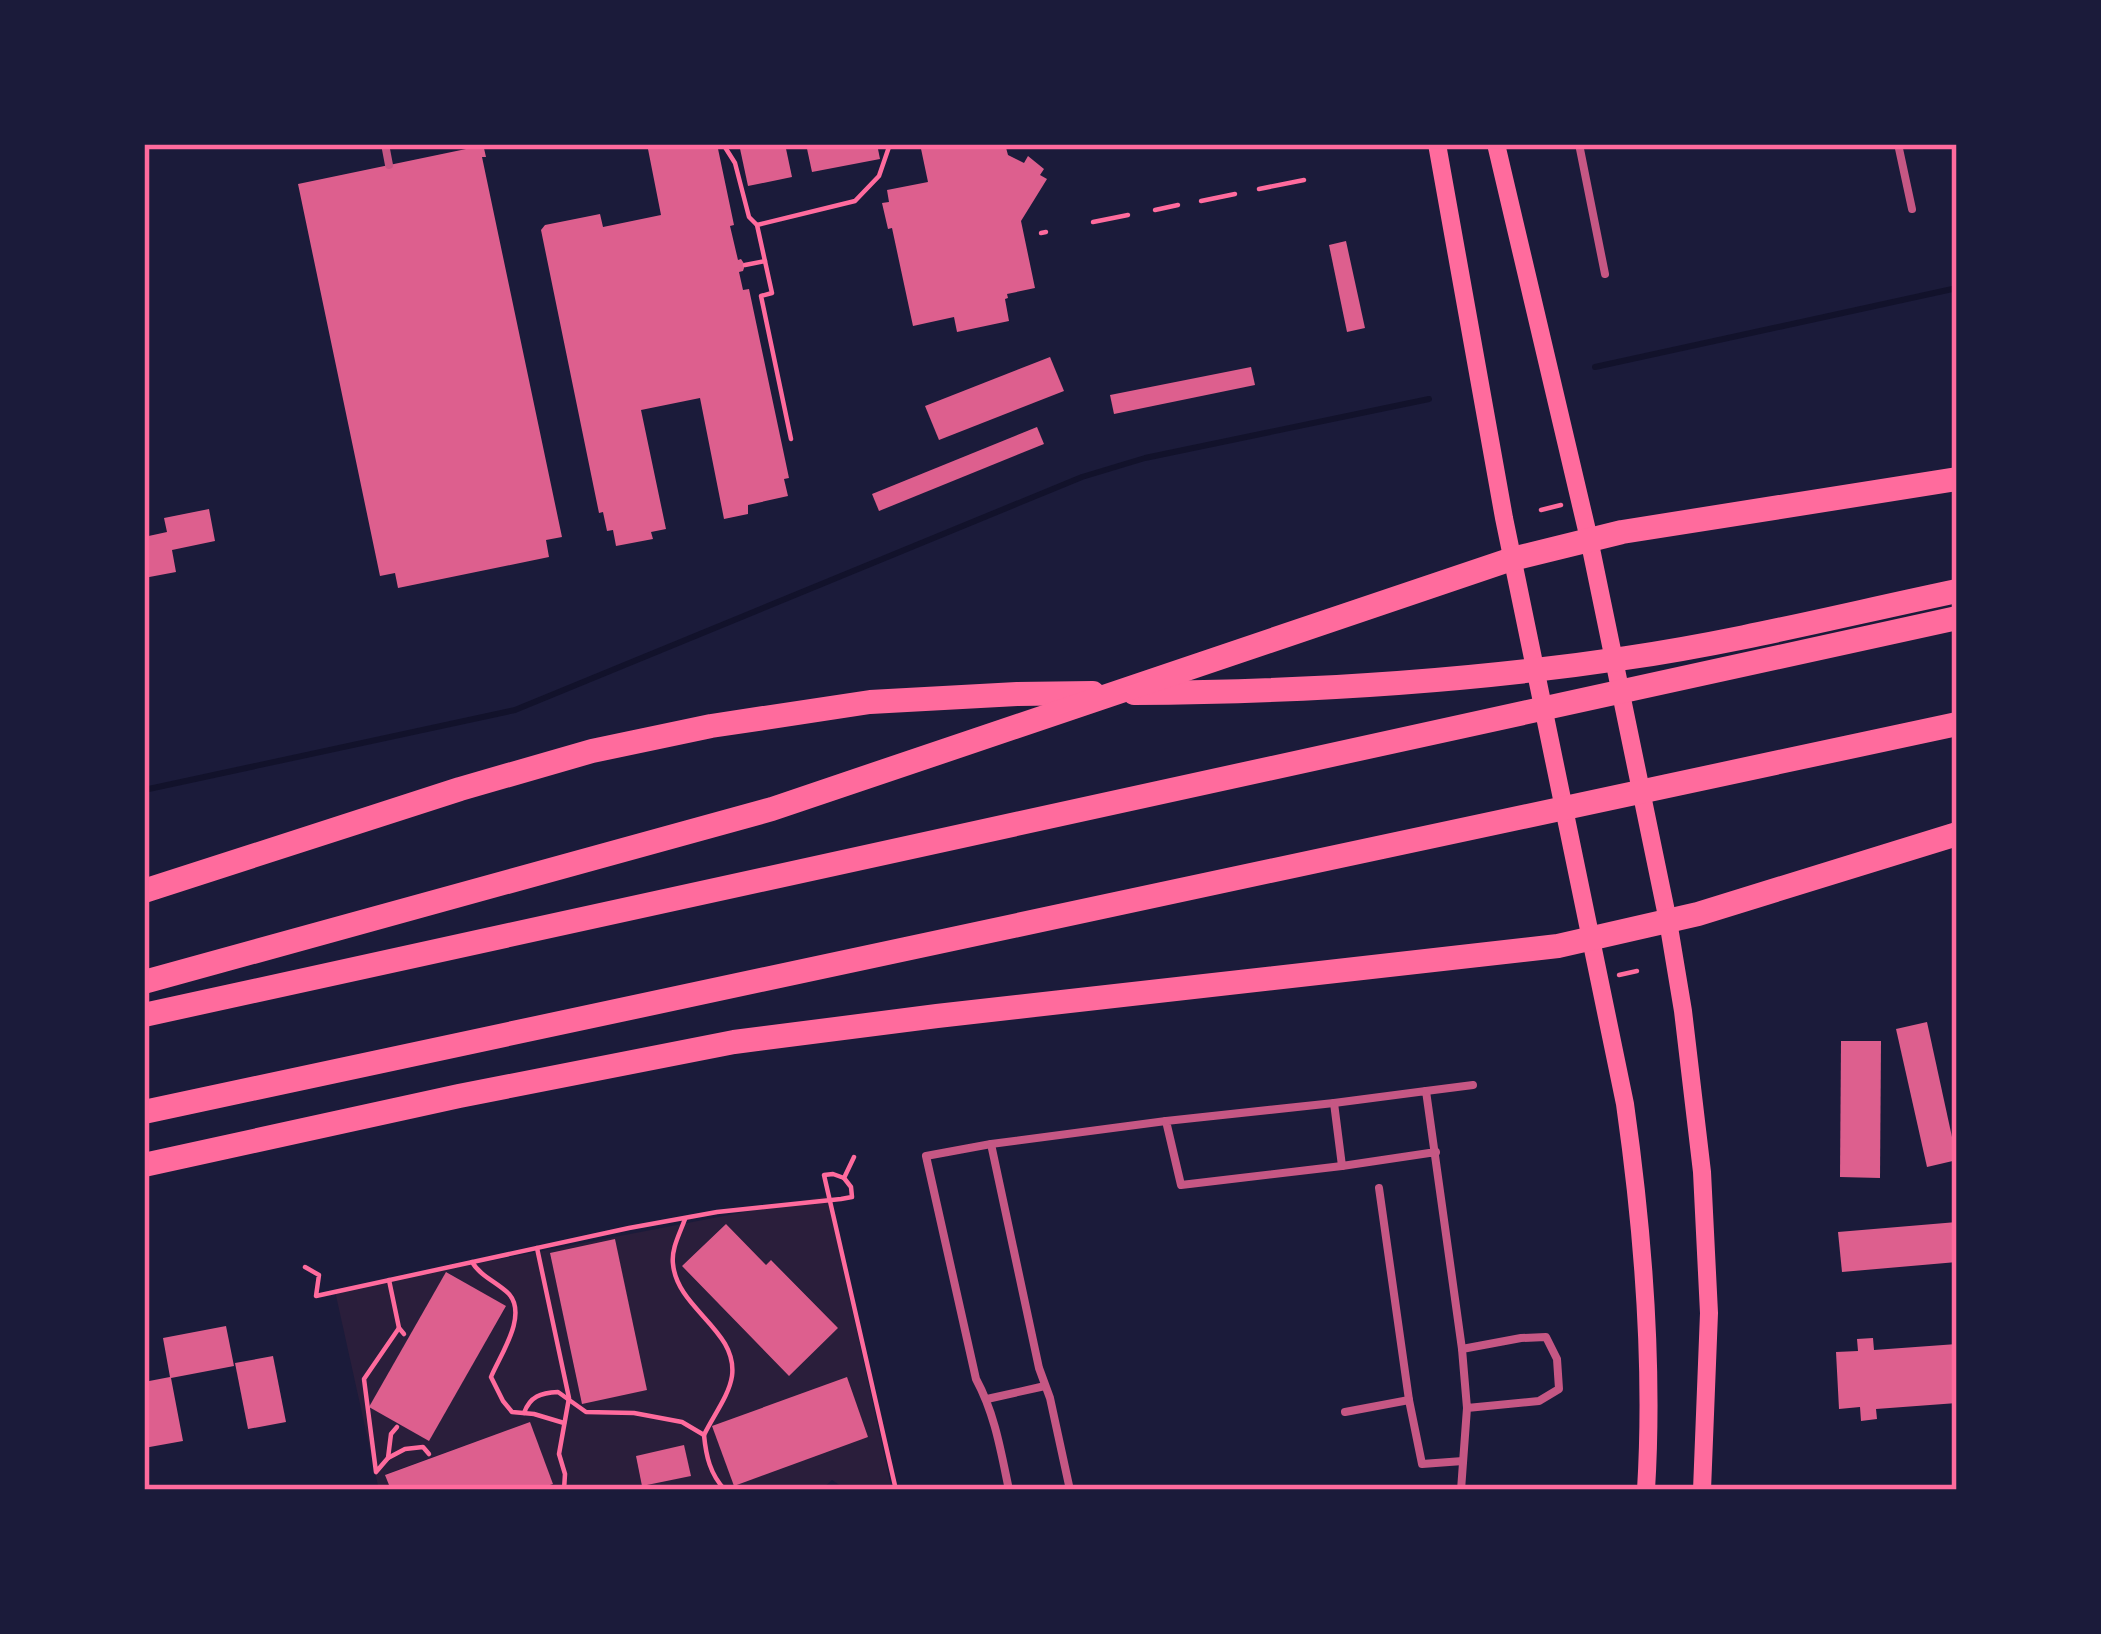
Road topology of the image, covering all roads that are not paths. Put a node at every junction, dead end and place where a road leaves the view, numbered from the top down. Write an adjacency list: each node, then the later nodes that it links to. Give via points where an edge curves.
1 (385, 144): 6 (lane)
2 (1437, 144): 11 (main road)
3 (1496, 144): 10 (main road)
4 (1579, 144): 8 (lane)
5 (1898, 144): 7 (lane)
6 (389, 165)
7 (1912, 209)
8 (1605, 274)
9 (1957, 479): 10 (highway)
10 (1588, 539): 11 (highway); 17 (main road)
11 (1512, 559): 18 (main road); 19 (highway, via 772,809)
12 (1957, 591): 16 (highway, via 1624,658 1413,681 870,702 712,726 460,789)
13 (1957, 618): 20 (highway)
14 (1957, 724): 24 (highway)
15 (1957, 834): 17 (highway)
16 (144, 892)
17 (1668, 921): 18 (highway); 42 (main road, via 1702,1172 1709,1313)
18 (1591, 939): 28 (highway, via 734,1042); 41 (main road, via 1636,1177 1648,1363)
19 (144, 982)
20 (144, 1015)
21 (1473, 1085): 22 (lane)
22 (1426, 1091): 23 (lane); 27 (lane)
23 (1334, 1103): 25 (lane); 29 (lane)
24 (144, 1112)
25 (1166, 1121): 26 (lane); 29 (lane, via 1181,1185)
26 (991, 1144): 32 (lane); 33 (lane, via 926,1156)
27 (1436, 1152): 29 (lane); 31 (lane)
28 (144, 1165)
29 (1342, 1166)
30 (1379, 1188): 34 (lane)
31 (1462, 1348): 35 (lane); 35 (lane, via 1546,1337 1558,1359 1559,1389 1539,1401)
32 (1046, 1386): 33 (lane); 39 (lane)
33 (987, 1399): 38 (lane)
34 (1409, 1400): 36 (lane); 37 (lane, via 1421,1464)
35 (1466, 1408): 37 (lane)
36 (1345, 1412)
37 (1463, 1460): 40 (lane)
38 (1009, 1490)
39 (1070, 1490)
40 (1461, 1490)
41 (1646, 1490)
42 (1702, 1490)

